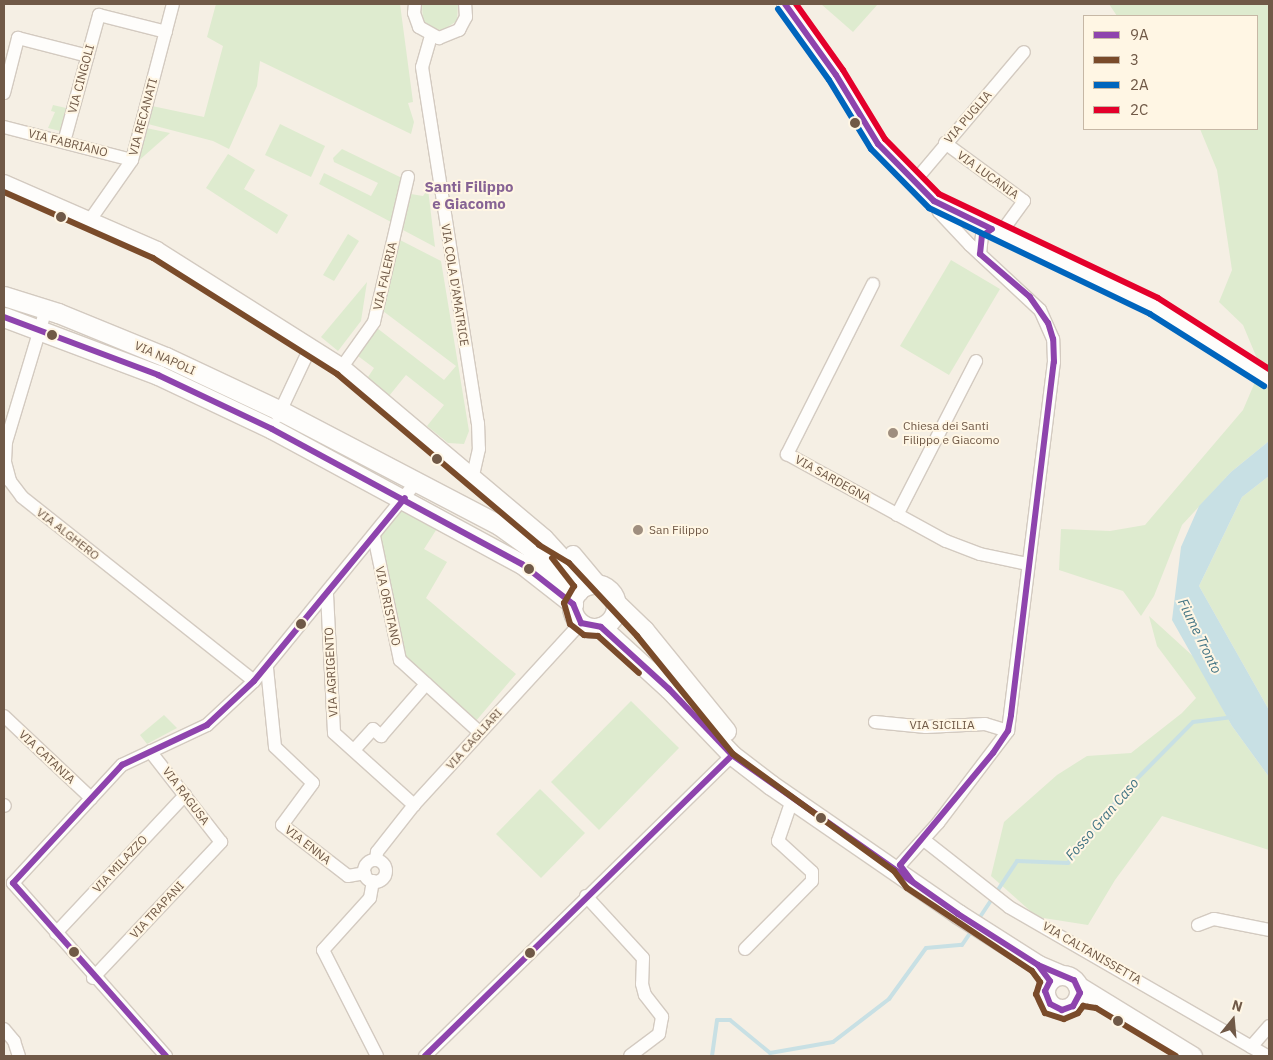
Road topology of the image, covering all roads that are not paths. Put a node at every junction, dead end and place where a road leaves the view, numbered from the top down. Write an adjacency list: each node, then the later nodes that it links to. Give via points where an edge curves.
1 (173, 4): 5 (street, VIA RECANATI)
2 (415, 4): 6 (street, via 416,21)
3 (465, 4): 6 (street, via 466,17 459,30 446,38)
4 (785, 4): 15 (street, via 836,75 878,144)
5 (166, 32): 8 (street, VIA CINGOLI, via 99,15); 13 (street, VIA RECANATI)
6 (431, 36): 32 (street, VIA COLA D'AMATRICE, via 422,68 478,423 479,449)
7 (1024, 52): 12 (street, VIA PUGLIA)
8 (88, 56): 9 (street, via 18,38); 11 (street, VIA CINGOLI)
9 (4, 93)
10 (4, 127): 11 (street, VIA FABRIANO)
11 (64, 142): 13 (street, VIA FABRIANO)
12 (945, 143): 15 (street, VIA PUGLIA); 19 (street, VIA LUCANIA, via 1024,201)
13 (132, 160): 18 (street, VIA RECANATI)
14 (408, 177): 28 (street, VIA FALERIA, via 374,322)
15 (914, 182): 17 (street)
16 (4, 183): 18 (street)
17 (934, 201): 19 (street); 20 (street, via 939,212)
18 (90, 220): 26 (street, via 157,250)
19 (996, 231): 20 (street, via 980,241); 29 (street, via 1143,300)
20 (980, 254): 39 (street, via 1030,297 1048,324 1053,339 1054,362)
21 (873, 284): 36 (street, VIA SARDEGNA, via 786,454)
22 (4, 296): 23 (main road, VIA NAPOLI)
23 (46, 309): 25 (street); 30 (main road, VIA NAPOLI, via 166,357)
24 (4, 317): 25 (main road, VIA NAPOLI)
25 (40, 329): 31 (main road, VIA NAPOLI, via 158,375); 46 (street, VIA ALGHERO, via 6,442 5,462 10,480 22,497)
26 (311, 346): 28 (street); 30 (street)
27 (976, 361): 36 (street)
28 (342, 367): 32 (street)
29 (1269, 379)
30 (281, 411): 31 (street); 33 (main road, VIA NAPOLI)
31 (272, 429): 34 (main road, VIA NAPOLI)
32 (473, 475): 35 (street)
33 (417, 481): 34 (street); 37 (main road, VIA NAPOLI)
34 (405, 498): 38 (street); 40 (main road, VIA NAPOLI, via 522,564)
35 (510, 508): 37 (street, via 508,518); 40 (street, via 546,538 577,573)
36 (897, 515): 39 (street, VIA SARDEGNA, via 946,541 980,554)
37 (499, 525): 40 (main road, VIA NAPOLI)
38 (374, 536): 41 (street); 47 (street, VIA ORISTANO, via 400,660)
39 (1028, 564): 50 (street)
40 (583, 592): 42 (main road, via 608,589); 43 (main road)
41 (327, 594): 45 (street); 52 (street, VIA AGRIGENTO, via 334,733)
42 (616, 603): 44 (main road, via 614,617); 62 (main road, via 644,630 739,746)
43 (581, 623): 44 (main road); 51 (street, VIA CAGLIARI)
44 (601, 627): 54 (main road, via 669,689)
45 (267, 668): 46 (street); 63 (street, VIA ENNA, via 275,747 313,783 282,825 348,876)
46 (254, 681): 53 (street, via 207,725)
47 (426, 684): 51 (street, VIA ORISTANO); 52 (street, via 382,736 373,729)
48 (4, 716): 56 (street, VIA CATANIA)
49 (875, 722): 50 (street, VIA SICILIA, via 926,727 985,724)
50 (1008, 731): 59 (street)
51 (479, 732): 58 (street, VIA CAGLIARI)
52 (354, 750): 58 (street, VIA AGRIGENTO)
53 (150, 751): 55 (street, VIA RAGUSA); 56 (street, via 122,766)
54 (732, 755): 57 (main road); 65 (street)
55 (184, 795): 60 (street, VIA RAGUSA); 68 (street, VIA MILAZZO)
56 (91, 798): 68 (street, via 13,883)
57 (792, 800): 64 (main road); 69 (street, via 778,841 812,872 812,881)
58 (414, 805): 61 (street, VIA CAGLIARI, via 377,852)
59 (924, 840): 62 (street); 75 (street, VIA CALTANISSETTA, via 1009,907)
60 (220, 842): 70 (street, VIA TRAPANI)
61 (376, 860): 63 (street, VIA CAGLIARI, via 366,865); 63 (street, VIA CAGLIARI, via 383,863 386,870 384,878)
62 (900, 865): 64 (main road)
63 (369, 877): 78 (street, VIA CAGLIARI, via 370,898 323,950)
64 (912, 881): 71 (main road)
65 (586, 896): 79 (street); 80 (street, via 643,958 645,996 662,1017 659,1034)
66 (1198, 925): 67 (street, via 1214,918)
67 (1269, 930)
68 (56, 933): 70 (street)
69 (745, 948)
70 (93, 978): 77 (street)
71 (1056, 978): 72 (main road, via 1071,978); 72 (main road, via 1045,995 1053,1007 1068,1009)
72 (1079, 992): 81 (main road, via 1099,999)
73 (1269, 1026): 75 (street)
74 (4, 1029): 76 (street, via 14,1041)
75 (1251, 1047): 82 (street, VIA CALTANISSETTA)
76 (19, 1056)
77 (166, 1056)
78 (377, 1056)
79 (425, 1056)
80 (630, 1056)
81 (1192, 1056)
82 (1267, 1056)

